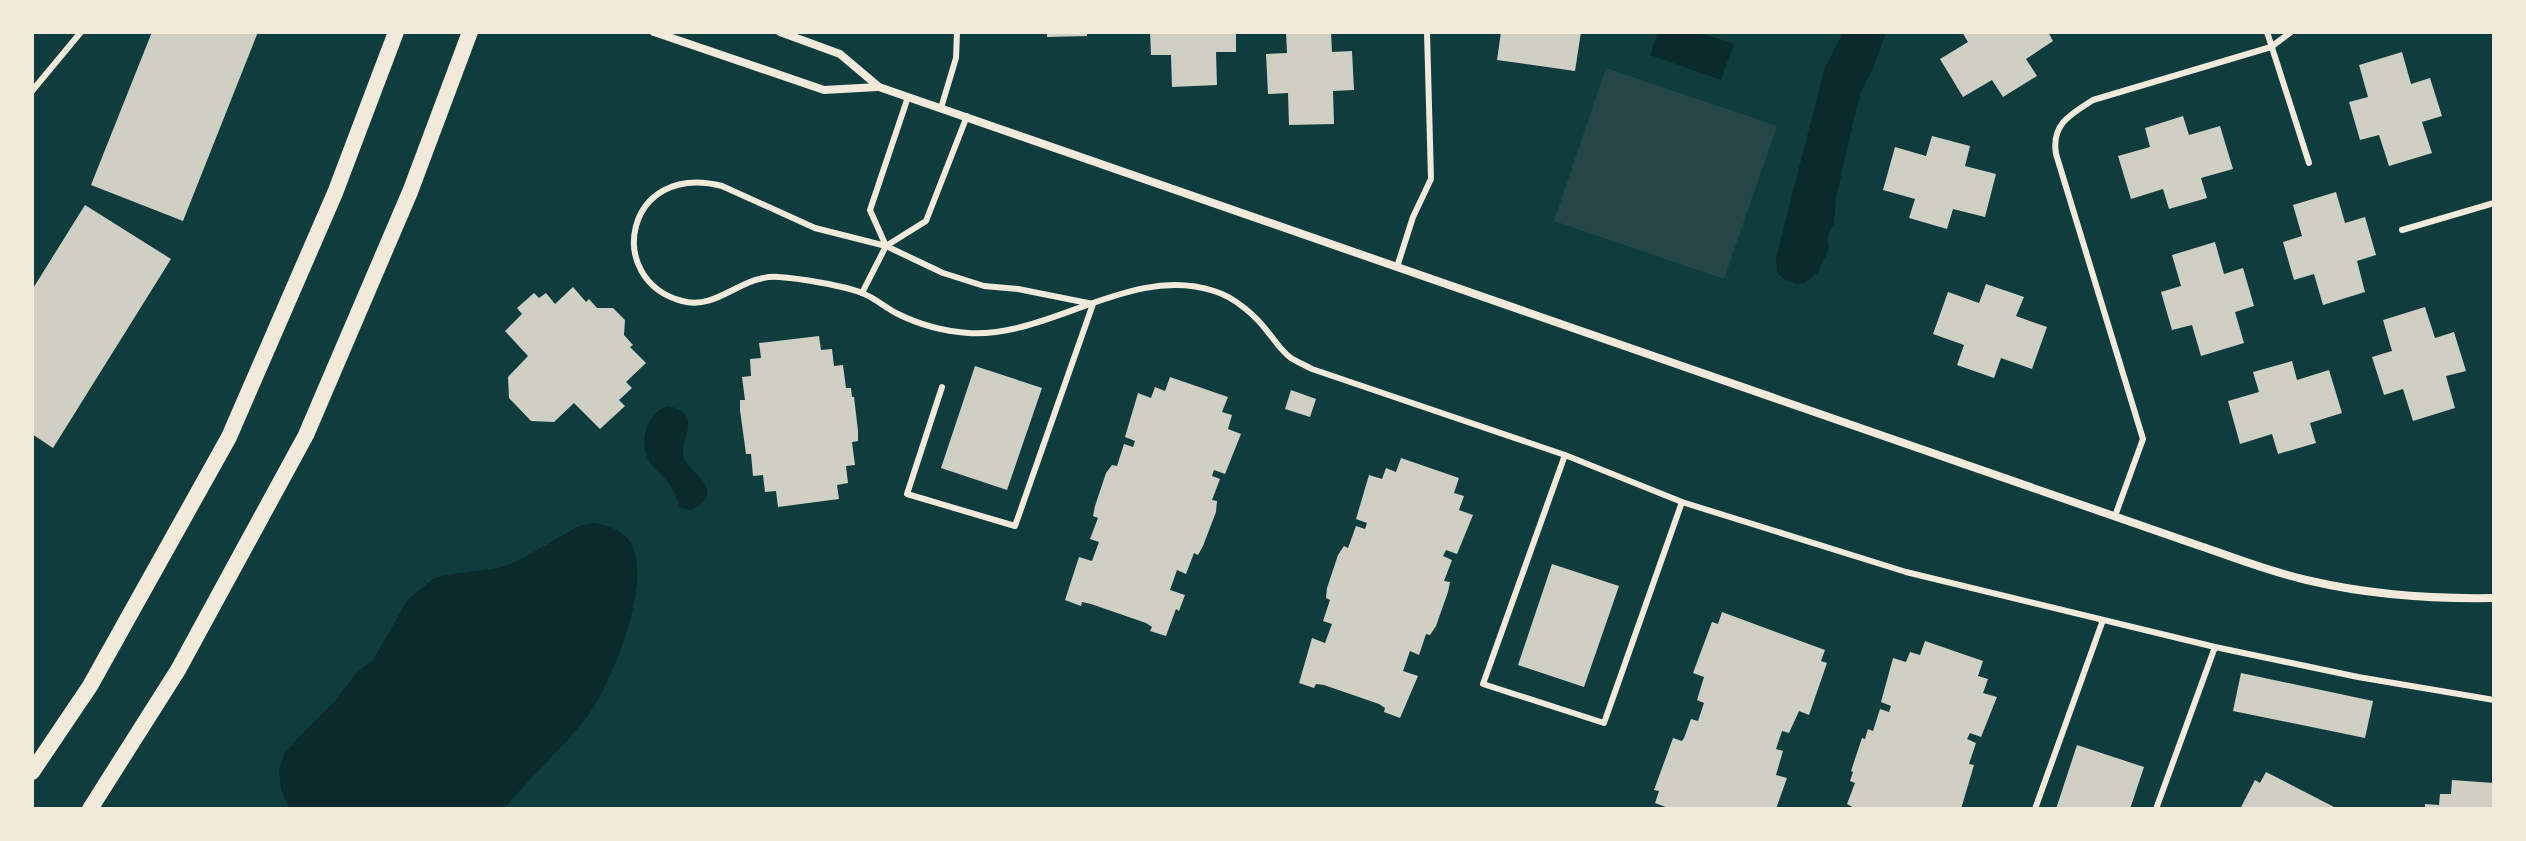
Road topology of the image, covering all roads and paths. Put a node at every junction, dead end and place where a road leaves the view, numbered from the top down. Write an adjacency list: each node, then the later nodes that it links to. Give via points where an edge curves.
1 (81, 32): 12 (lane)
2 (396, 32): 31 (main road, via 335,193 229,437 90,686)
3 (470, 32): 32 (main road, via 410,192 306,435 178,670)
4 (654, 32): 11 (street, via 824,90)
5 (780, 32): 11 (street, via 840,54)
6 (957, 32): 14 (lane, via 956,58)
7 (1427, 32): 20 (lane, via 1431,179)
8 (2267, 32): 10 (lane)
9 (2291, 32): 10 (lane)
10 (2271, 47): 16 (lane); 26 (lane, via 2093,100 2059,127 2054,141 2143,439)
11 (879, 87): 13 (street)
12 (32, 91)
13 (908, 97): 14 (street); 19 (lane, via 870,210)
14 (941, 108): 15 (street)
15 (967, 116): 19 (lane, via 926,221); 20 (street)
16 (2309, 163)
17 (2494, 203): 18 (lane)
18 (2402, 230)
19 (886, 246): 21 (lane); 21 (lane, via 815,228 707,182 665,188 636,223 635,253 647,279 683,302 726,295 764,277); 22 (lane, via 984,286)
20 (1397, 267): 26 (street)
21 (862, 293): 22 (lane, via 937,329 971,333 1020,326)
22 (1093, 304): 23 (lane, via 1015,526 907,494); 24 (lane, via 1156,286 1216,291 1245,309 1292,359 1312,369)
23 (942, 387)
24 (1565, 455): 25 (lane); 25 (lane, via 1483,684 1604,723)
25 (1682, 502): 28 (lane, via 1906,572)
26 (2115, 516): 27 (street, via 2309,581 2411,596)
27 (2494, 598)
28 (2103, 620): 29 (lane); 33 (lane)
29 (2215, 647): 30 (lane); 34 (lane)
30 (2494, 700)
31 (32, 772)
32 (90, 809)
33 (2035, 809)
34 (2156, 809)

